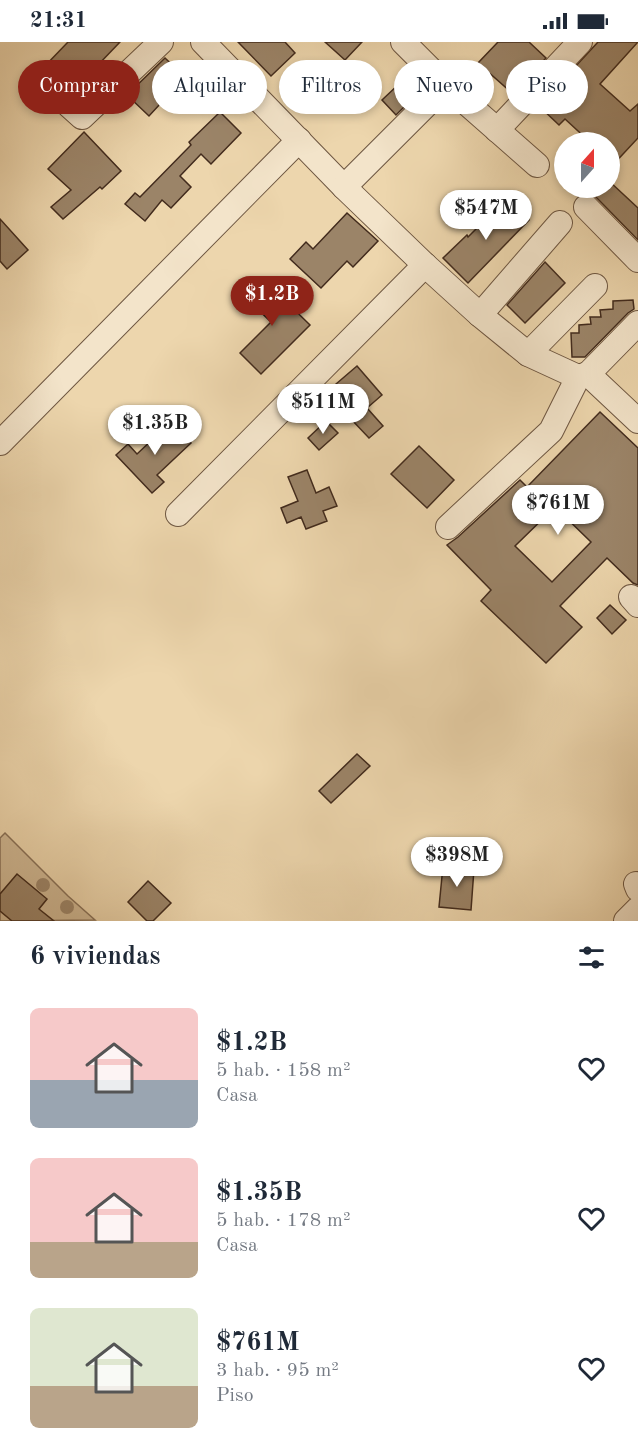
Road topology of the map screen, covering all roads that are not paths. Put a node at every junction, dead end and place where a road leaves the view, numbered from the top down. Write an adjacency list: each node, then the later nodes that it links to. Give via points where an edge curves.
1 (160, 42): 6 (street)
2 (203, 42): 10 (street)
3 (579, 42): 9 (street)
4 (418, 47): 5 (street)
5 (428, 60)
6 (140, 61)
7 (417, 114): 12 (street)
8 (479, 114): 9 (street)
9 (497, 130): 11 (street)
10 (299, 140): 12 (street); 23 (street)
11 (537, 165)
12 (344, 187): 16 (street)
13 (586, 207): 15 (street)
14 (560, 223): 18 (street)
15 (638, 260)
16 (425, 265): 18 (street); 24 (street)
17 (596, 286): 20 (street)
18 (480, 315): 20 (street)
19 (638, 323): 21 (street)
20 (528, 354): 21 (street)
21 (583, 375): 22 (street); 25 (street, via 551,431)
22 (638, 421)
23 (0, 443)
24 (178, 514)
25 (448, 527)
26 (638, 909): 27 (street)
27 (626, 921)

